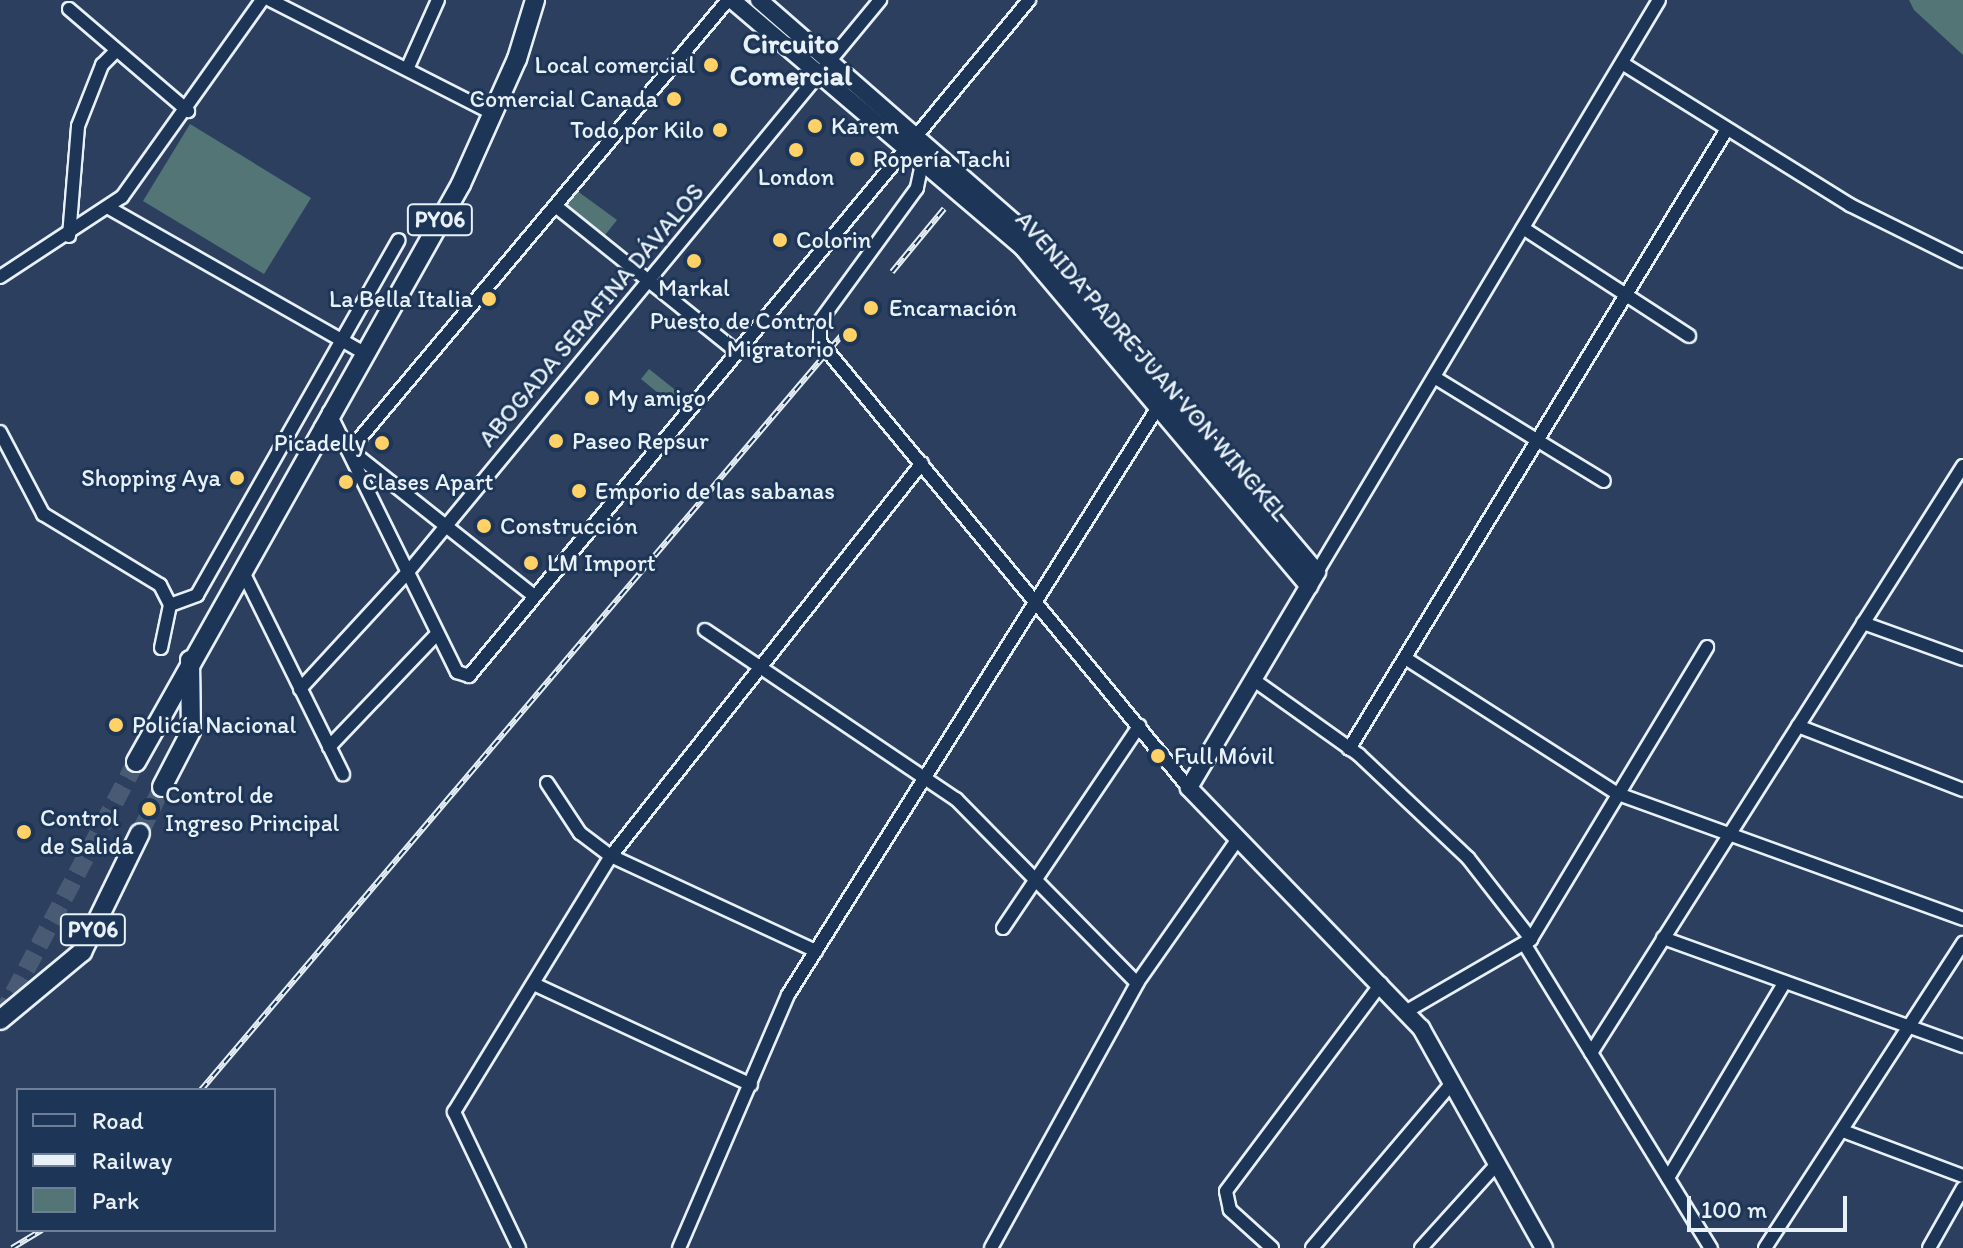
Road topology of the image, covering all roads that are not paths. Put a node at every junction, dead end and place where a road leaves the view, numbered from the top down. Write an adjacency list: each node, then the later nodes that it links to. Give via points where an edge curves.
1 (262, 0): 16 (street)
2 (270, 0): 14 (street)
3 (438, 0): 14 (street)
4 (535, 0): 17 (highway, PY06)
5 (730, 0): 15 (main road, AVENIDA PADRE JUAN VON WINCKEL); 22 (street)
6 (759, 0): 12 (main road, AVENIDA PADRE JUAN VON WINCKEL)
7 (880, 0): 12 (street, ABOGADA SERAFINA DÁVALOS)
8 (1029, 0): 19 (street)
9 (1659, 0): 13 (street)
10 (69, 9): 11 (street)
11 (116, 51): 16 (street); 24 (street, via 102,65 78,126)
12 (829, 61): 15 (street, ABOGADA SERAFINA DÁVALOS); 19 (main road, AVENIDA PADRE JUAN VON WINCKEL)
13 (1622, 63): 18 (street); 23 (street)
14 (408, 67): 17 (street)
15 (818, 75): 19 (main road, AVENIDA PADRE JUAN VON WINCKEL); 28 (street, ABOGADA SERAFINA DÁVALOS)
16 (188, 111): 21 (street)
17 (494, 114): 33 (highway, PY06)
18 (1727, 129): 26 (street, via 1850,205); 29 (street)
19 (911, 138): 20 (main road, AVENIDA PADRE JUAN VON WINCKEL); 32 (street); 46 (main road, AVENIDA PADRE JUAN VON WINCKEL, via 1038,243)
20 (923, 159): 35 (main road, AVENIDA PADRE JUAN VON WINCKEL, via 1023,248); 40 (street, via 917,188 818,332)
21 (109, 208): 24 (street); 31 (street)
22 (558, 208): 28 (street); 39 (street)
23 (1523, 228): 29 (street); 34 (street)
24 (69, 236): 27 (street)
25 (399, 240): 31 (street)
26 (1963, 261)
27 (0, 277)
28 (648, 282): 32 (street); 43 (street, ABOGADA SERAFINA DÁVALOS)
29 (1626, 295): 30 (street); 38 (street)
30 (1689, 336)
31 (341, 340): 33 (street); 49 (street, via 197,595)
32 (736, 351): 47 (street)
33 (362, 352): 36 (highway, PY06)
34 (1434, 377): 38 (street); 46 (street)
35 (1158, 407): 46 (main road, AVENIDA PADRE JUAN VON WINCKEL); 48 (street)
36 (325, 420): 39 (street); 44 (highway, PY06)
37 (0, 432): 49 (street, via 43,514 160,585)
38 (1537, 440): 42 (street); 55 (street)
39 (350, 450): 43 (street); 45 (street)
40 (922, 463): 48 (street); 58 (street)
41 (1962, 469): 50 (street)
42 (1604, 481)
43 (448, 522): 45 (street, ABOGADA SERAFINA DÁVALOS); 47 (street)
44 (240, 568): 57 (highway, PY06); 60 (street)
45 (408, 572): 52 (street); 60 (street, ABOGADA SERAFINA DÁVALOS)
46 (1313, 579): 59 (main road)
47 (534, 596): 52 (street, via 473,672 457,672)
48 (1036, 603): 61 (street); 67 (street)
49 (170, 605): 54 (street)
50 (1863, 623): 56 (street); 62 (street)
51 (705, 630): 58 (street)
52 (437, 634): 63 (street)
53 (1707, 647): 72 (street)
54 (161, 648)
55 (1405, 658): 64 (street); 72 (street)
56 (1963, 659)
57 (190, 660): 65 (highway, PY06); 69 (highway, PY06, via 191,731)
58 (759, 668): 67 (street); 76 (street)
59 (1254, 680): 64 (street); 70 (main road)
60 (300, 689): 63 (street)
61 (1139, 726): 70 (street); 77 (street)
62 (1798, 726): 71 (street); 74 (street)
63 (329, 747): 66 (street)
64 (1349, 749): 81 (street, via 1468,858)
65 (136, 762)
66 (343, 774)
67 (925, 775): 77 (street); 83 (street)
68 (547, 783): 76 (street, via 580,833)
69 (162, 787)
70 (1189, 788): 75 (main road)
71 (1963, 790)
72 (1618, 794): 74 (street); 81 (street)
73 (140, 833): 89 (highway, PY06, via 82,952)
74 (1729, 833): 78 (street); 80 (street)
75 (1235, 843): 85 (street); 86 (main road)
76 (611, 856): 83 (street); 87 (street)
77 (1036, 881): 79 (street); 85 (street)
78 (1963, 919)
79 (1003, 928)
80 (1663, 938): 84 (street); 92 (street)
81 (1531, 939): 88 (street); 92 (street, via 1525,945)
82 (1963, 943): 90 (street)
83 (816, 951): 94 (street, via 788,995)
84 (1785, 982): 90 (street); 98 (street)
85 (1137, 983): 103 (street)
86 (1381, 984): 88 (main road); 100 (street, via 1226,1191 1225,1202)
87 (536, 985): 94 (street); 101 (street, via 454,1112)
88 (1407, 1011): 93 (main road)
89 (1, 1018)
90 (1915, 1028): 91 (street); 95 (street)
91 (1963, 1046)
92 (1591, 1053): 98 (street)
93 (1452, 1083): 96 (main road); 105 (street)
94 (751, 1085): 102 (street)
95 (1843, 1131): 97 (street); 109 (street)
96 (1497, 1164): 106 (street); 107 (main road)
97 (1963, 1176)
98 (1668, 1178): 108 (street)
99 (1963, 1188): 110 (street)
100 (1252, 1243): 104 (street)
101 (519, 1248)
102 (679, 1248)
103 (991, 1248)
104 (1272, 1248)
105 (1312, 1248)
106 (1421, 1248)
107 (1544, 1248)
108 (1711, 1248)
109 (1765, 1248)
110 (1929, 1248)

